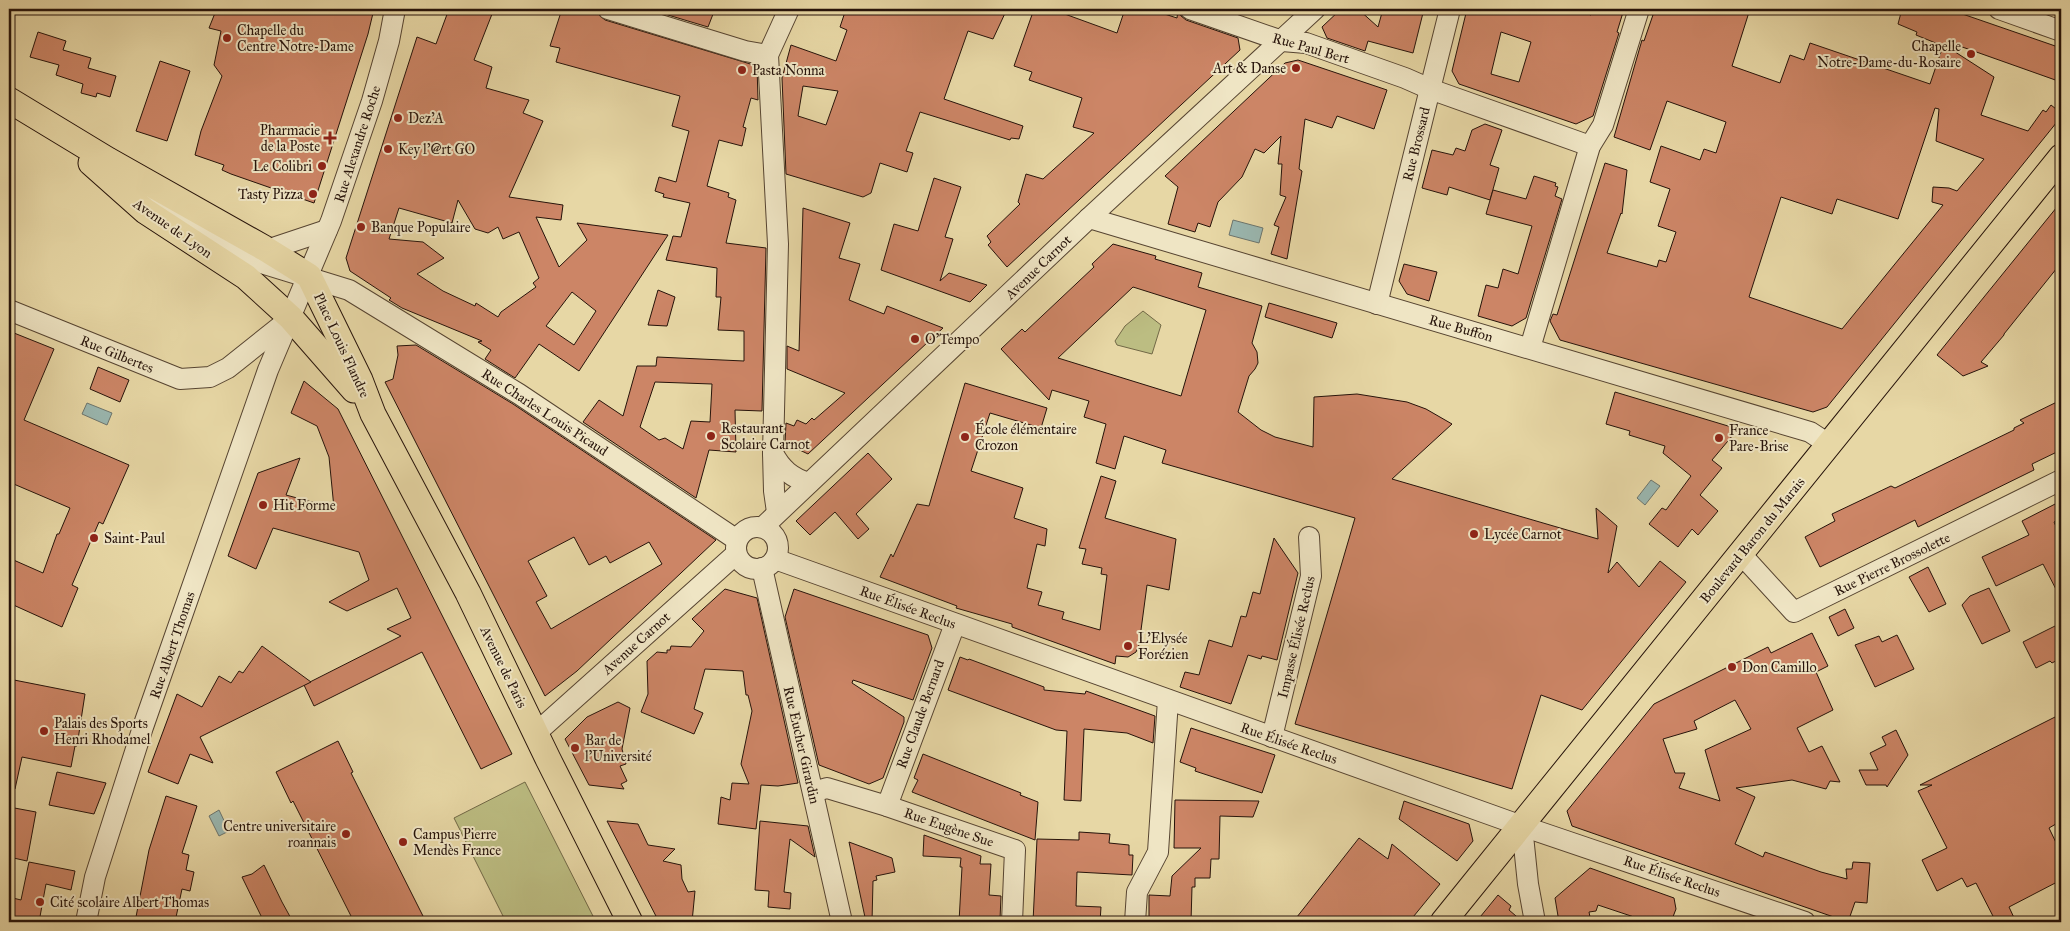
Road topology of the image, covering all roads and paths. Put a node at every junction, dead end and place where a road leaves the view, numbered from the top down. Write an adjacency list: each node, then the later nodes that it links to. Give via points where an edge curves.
1 (395, 9): 18 (street, Rue Alexandre Roche, via 372,101)
2 (608, 9): 11 (street)
3 (788, 9): 11 (street)
4 (1190, 9): 10 (street, Rue Paul Bert)
5 (1315, 9): 10 (street, Avenue Carnot)
6 (1450, 9): 12 (street)
7 (1639, 9): 14 (street, via 1603,125)
8 (1999, 9): 9 (street)
9 (2061, 31)
10 (1282, 41): 12 (street, Rue Paul Bert, via 1306,43); 17 (street, Avenue Carnot)
11 (768, 56): 31 (street, via 778,244)
12 (1430, 89): 14 (street, Rue Brossard); 22 (street, Rue Brossard)
13 (9, 100): 16 (main road, Avenue de Lyon); 19 (main road, Avenue de Lyon)
14 (1590, 146): 25 (street)
15 (2061, 157): 30 (main road, Boulevard Baron du Marais)
16 (101, 170): 20 (street, via 255,261); 24 (main road, Avenue de Lyon, via 145,211 246,277)
17 (1089, 218): 22 (street, Rue Buffon); 33 (street, Avenue Carnot)
18 (327, 230): 19 (street); 20 (street, Rue Alexandre Roche)
19 (267, 250): 20 (main road, Avenue de Lyon)
20 (309, 276): 21 (street, Place Louis Flandre); 24 (street, Place Louis Flandre); 27 (main road, Place Louis Flandre)
21 (349, 290): 37 (street, Rue Charles Louis Picaud, via 519,394)
22 (1377, 304): 25 (street, Rue Buffon)
23 (9, 310): 26 (street, Rue Gilbertes, via 180,379 210,377)
24 (291, 318): 26 (street, Place Louis Flandre); 27 (street, via 317,331); 28 (street, Place Louis Flandre); 29 (main road, Avenue de Lyon)
25 (1530, 348): 30 (street, Rue Buffon, via 1810,432)
26 (228, 368)
27 (355, 369): 29 (main road, Place Louis Flandre)
28 (268, 370): 47 (street, Rue Albert Thomas, via 143,727 98,868)
29 (373, 414): 42 (main road, Avenue de Paris)
30 (1830, 445): 38 (main road, Boulevard Baron du Marais)
31 (773, 453): 33 (street, via 785,470); 34 (street)
32 (2061, 480): 38 (street, Rue Pierre Brossolette, via 1794,612)
33 (809, 483): 34 (street, Avenue Carnot)
34 (777, 512): 35 (street, Avenue Carnot)
35 (763, 527): 37 (street, via 745,530); 39 (street, via 774,535 778,547)
36 (1309, 537): 43 (street, Impasse Élisée Reclus, via 1311,576)
37 (736, 547): 39 (street, via 739,560 749,568); 42 (street, Avenue Carnot)
38 (1740, 553): 46 (main road, Boulevard Baron du Marais)
39 (768, 564): 40 (street, Rue Élisée Reclus); 44 (street, Rue Eucher Girardin)
40 (955, 624): 41 (street, Rue Élisée Reclus); 45 (street, Rue Claude Bernard)
41 (1168, 700): 43 (street, Rue Élisée Reclus); 51 (street, via 1158,852 1137,892)
42 (536, 732): 48 (main road, Avenue de Paris)
43 (1272, 737): 46 (street, Rue Élisée Reclus)
44 (813, 792): 45 (street, Rue Eugène Sue, via 827,788); 49 (street, Rue Eucher Girardin)
45 (887, 806): 50 (street, Rue Eugène Sue, via 1015,850)
46 (1522, 826): 52 (main road, Boulevard Baron du Marais); 53 (street); 54 (street, Rue Élisée Reclus)
47 (86, 922)
48 (630, 922)
49 (842, 922)
50 (1012, 922)
51 (1135, 922)
52 (1443, 922)
53 (1535, 922)
54 (1805, 922)

